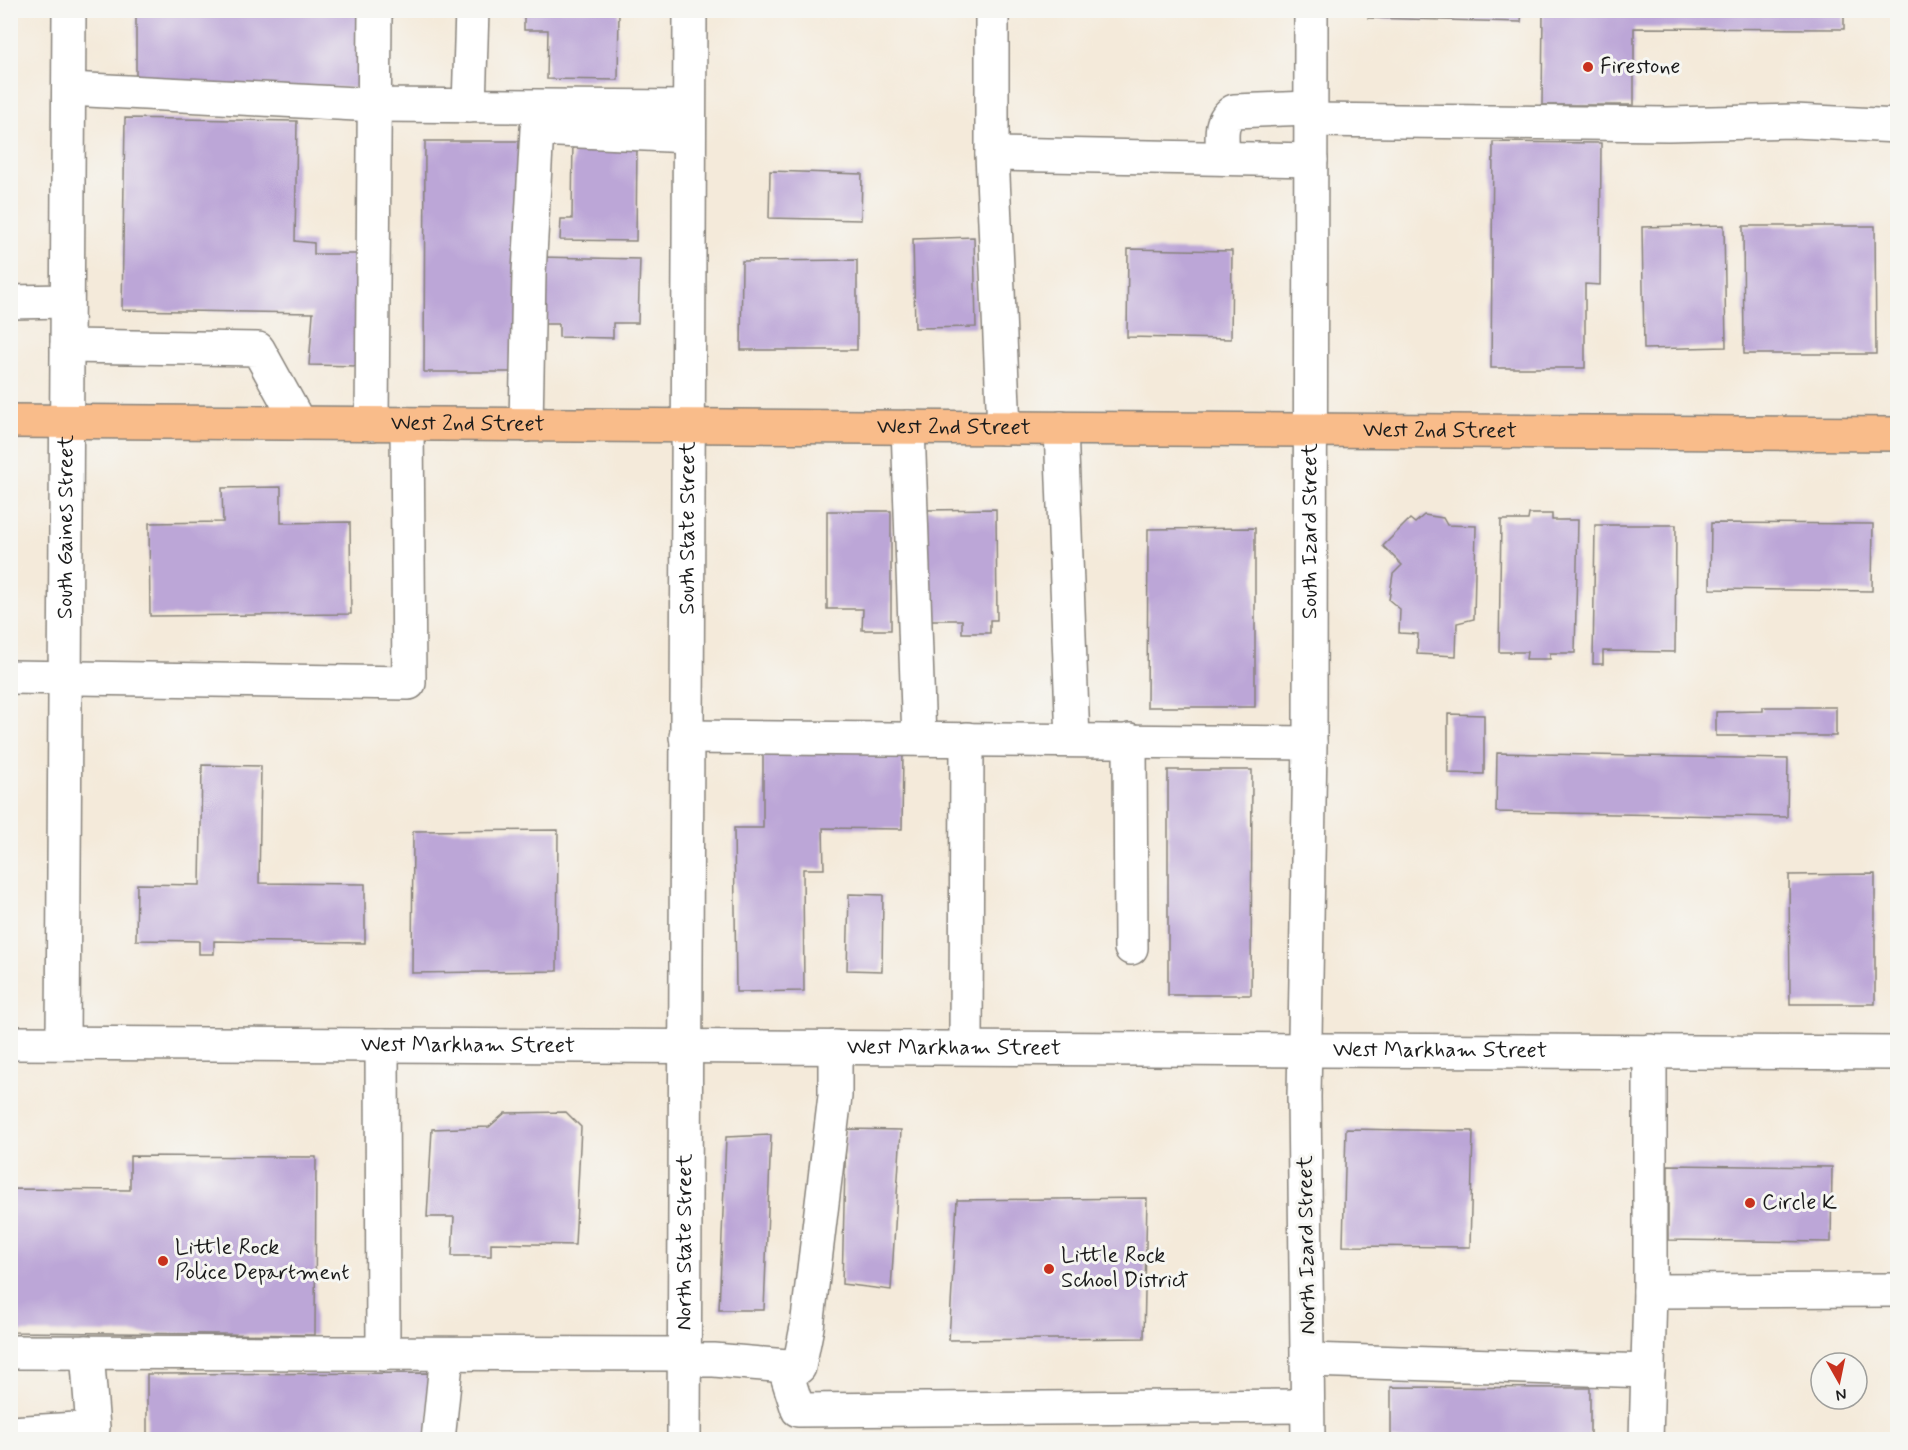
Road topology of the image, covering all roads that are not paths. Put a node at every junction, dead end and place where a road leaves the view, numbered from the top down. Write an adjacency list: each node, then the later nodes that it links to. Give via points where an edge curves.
1 (69, 10): 7 (street, South Gaines Street)
2 (375, 10): 8 (street)
3 (471, 10): 9 (street)
4 (690, 10): 11 (street, South State Street)
5 (992, 10): 13 (street)
6 (1311, 10): 10 (street, South Izard Street)
7 (69, 89): 8 (street); 17 (street, South Gaines Street)
8 (375, 105): 9 (street); 22 (street)
9 (469, 106): 11 (street)
10 (1310, 114): 12 (street); 14 (street, via 1234,111 1222,123); 15 (street, South Izard Street)
11 (689, 122): 24 (street, via 537,129); 25 (street, South State Street)
12 (1898, 126)
13 (992, 154): 14 (street); 27 (street)
14 (1223, 158): 15 (street)
15 (1311, 160): 29 (street, South Izard Street)
16 (10, 302): 17 (street)
17 (67, 302): 18 (street, South Gaines Street)
18 (67, 346): 20 (street, South Gaines Street); 21 (street, via 258,349)
19 (10, 421): 20 (main road, West 2nd Street)
20 (66, 422): 21 (main road, West 2nd Street); 32 (street, South Gaines Street)
21 (299, 423): 22 (main road, West 2nd Street)
22 (372, 424): 23 (main road, West 2nd Street)
23 (407, 424): 24 (main road, West 2nd Street); 32 (street, via 409,683)
24 (526, 425): 25 (main road, West 2nd Street)
25 (688, 426): 26 (main road, West 2nd Street); 33 (street, South State Street)
26 (908, 427): 27 (main road, West 2nd Street); 34 (street)
27 (1004, 428): 28 (main road, West 2nd Street)
28 (1061, 428): 29 (main road, West 2nd Street); 36 (street)
29 (1308, 430): 30 (main road, West 2nd Street); 38 (street, South Izard Street)
30 (1898, 434)
31 (10, 677): 32 (street)
32 (65, 679): 41 (street, South Gaines Street)
33 (686, 737): 34 (street); 43 (street, South State Street)
34 (919, 739): 35 (street)
35 (967, 739): 36 (street); 45 (street)
36 (1073, 740): 37 (street)
37 (1130, 740): 38 (street); 39 (street)
38 (1310, 743): 46 (street, South Izard Street)
39 (1131, 948)
40 (10, 1043): 41 (street, West Markham Street)
41 (63, 1043): 42 (street, West Markham Street)
42 (382, 1045): 43 (street, West Markham Street); 53 (street)
43 (684, 1046): 44 (street, West Markham Street); 55 (street, North State Street)
44 (835, 1047): 45 (street, West Markham Street); 57 (street, via 834,1096 807,1327 800,1367)
45 (966, 1047): 46 (street, West Markham Street)
46 (1305, 1050): 47 (street, West Markham Street); 56 (street, North Izard Street)
47 (1650, 1052): 48 (street, West Markham Street); 50 (street)
48 (1898, 1053)
49 (1898, 1290): 50 (street)
50 (1650, 1291): 58 (street)
51 (10, 1352): 52 (street)
52 (87, 1352): 53 (street); 61 (street)
53 (382, 1354): 54 (street)
54 (447, 1354): 55 (street); 62 (street)
55 (684, 1357): 57 (street); 63 (street, North State Street)
56 (1309, 1360): 58 (street); 59 (street, North Izard Street)
57 (784, 1366): 59 (street, via 798,1410)
58 (1648, 1371): 65 (street)
59 (1308, 1407): 64 (street, North Izard Street)
60 (10, 1433): 61 (street)
61 (98, 1434)
62 (438, 1440)
63 (684, 1440)
64 (1308, 1440)
65 (1646, 1440)

